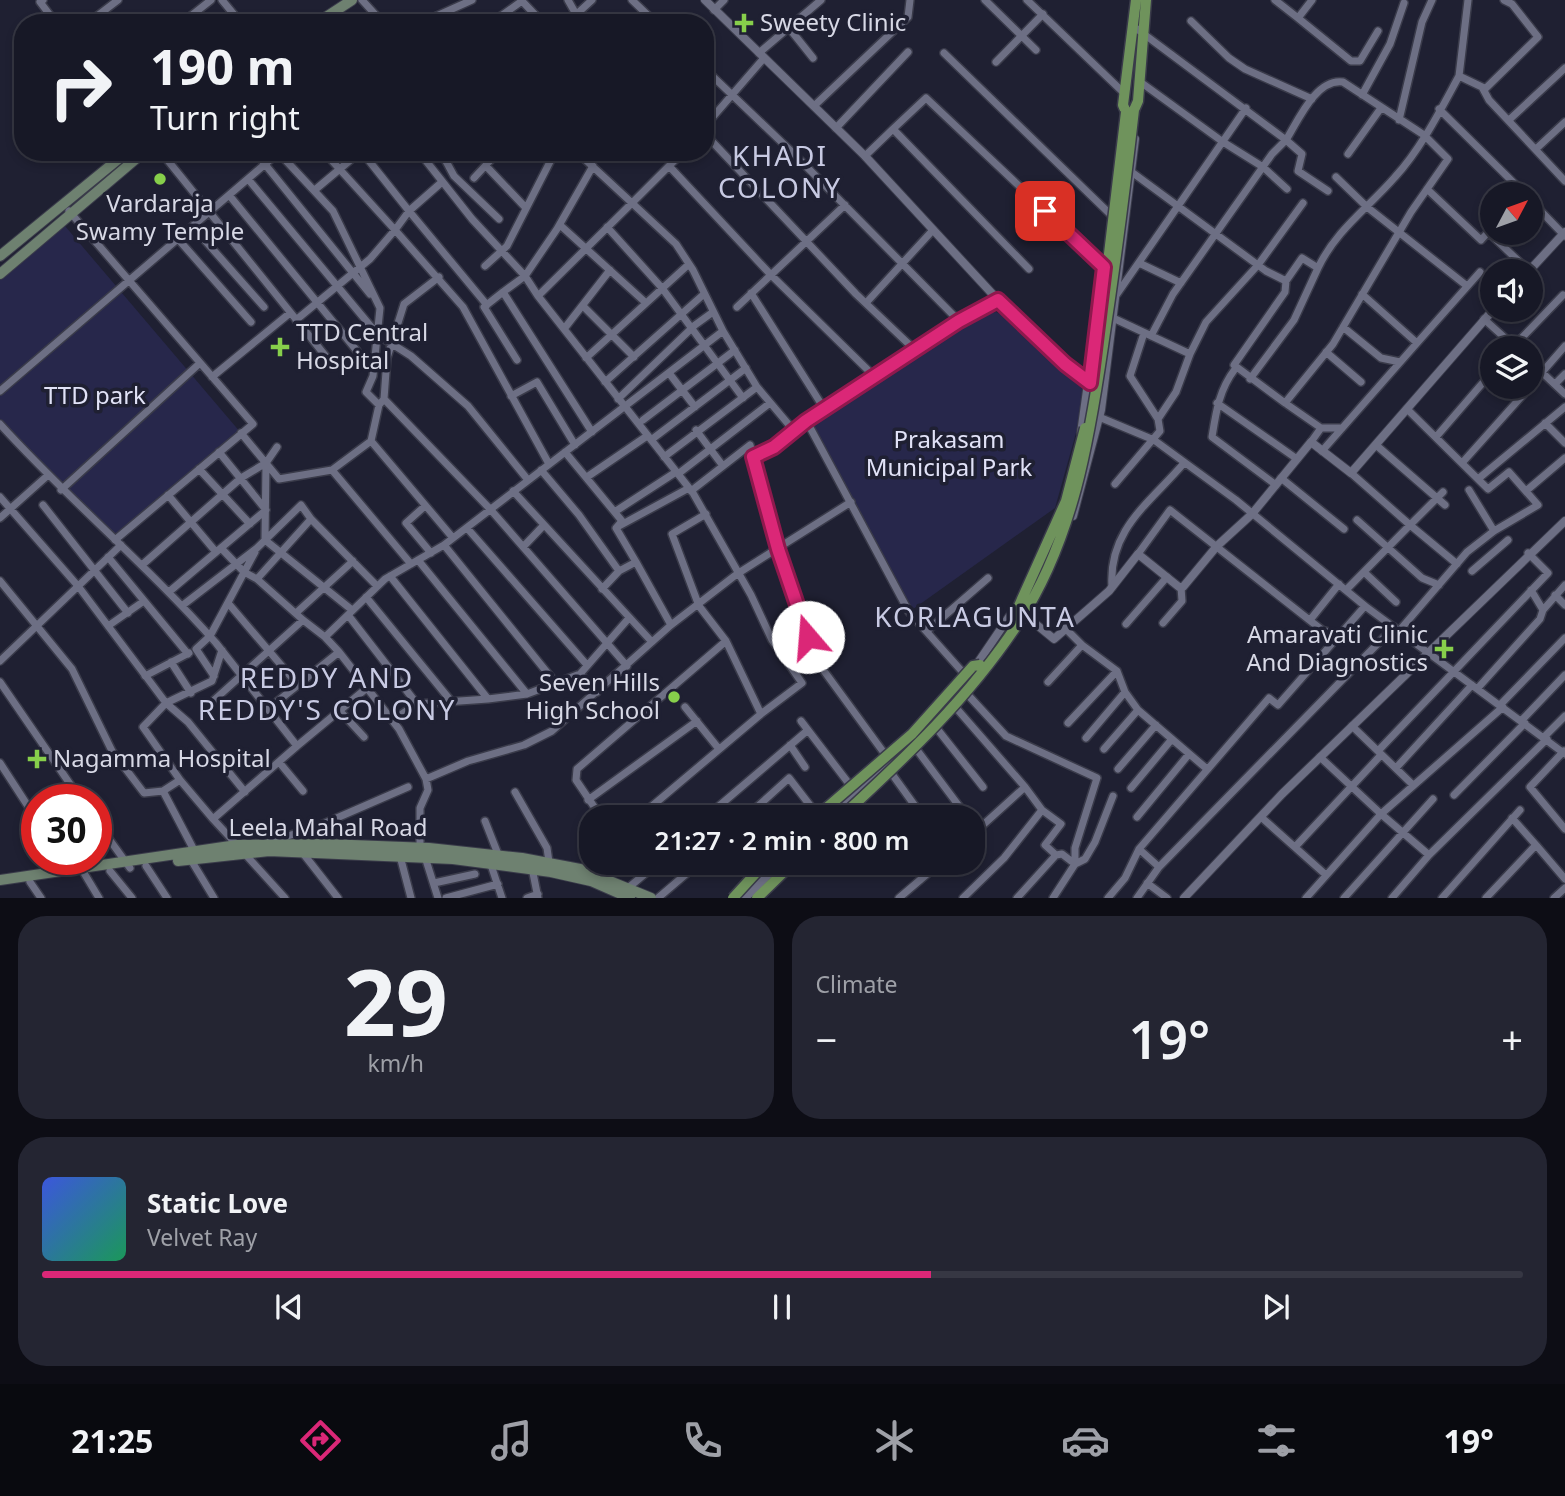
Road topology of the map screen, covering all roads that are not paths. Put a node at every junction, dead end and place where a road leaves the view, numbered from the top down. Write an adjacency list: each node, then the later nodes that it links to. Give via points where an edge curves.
1 (118, 0): 28 (street)
2 (211, 0): 29 (street)
3 (222, 0): 30 (street)
4 (352, 0): 25 (main road)
5 (362, 0): 31 (street)
6 (472, 0): 32 (street)
7 (568, 0): 27 (street)
8 (592, 0): 27 (street)
9 (632, 0): 34 (street)
10 (705, 0): 26 (street)
11 (724, 0): 26 (street)
12 (821, 0): 38 (street)
13 (910, 0): 57 (street, via 908,17)
14 (985, 0): 41 (street)
15 (1027, 0): 35 (street)
16 (1136, 0): 39 (main road)
17 (1146, 0): 39 (main road)
18 (1275, 0): 36 (street)
19 (1312, 0): 36 (street)
20 (1432, 0): 62 (street, via 1422,22)
21 (1468, 0): 49 (street)
22 (1504, 0): 52 (street, via 1538,37)
23 (523, 1): 33 (street)
24 (1404, 3): 54 (street, via 1390,44)
25 (337, 4)
26 (715, 9): 45 (street)
27 (578, 13)
28 (100, 14)
29 (193, 14)
30 (234, 14)
31 (375, 14)
32 (441, 14)
33 (504, 14)
34 (647, 14)
35 (1043, 14): 41 (street); 56 (street)
36 (1297, 19): 40 (street, via 1357,62)
37 (1191, 21): 55 (street, via 1245,69)
38 (789, 28): 45 (street); 46 (street)
39 (1137, 29): 51 (main road); 56 (main road); 58 (street)
40 (1378, 31)
41 (1022, 36): 42 (street); 47 (street)
42 (1036, 50)
43 (908, 52): 65 (street)
44 (944, 53): 115 (street)
45 (762, 56): 53 (street); 57 (street)
46 (813, 58)
47 (996, 62)
48 (1565, 68): 63 (street)
49 (1459, 76): 52 (street); 60 (street)
50 (714, 77): 53 (street)
51 (1138, 81): 56 (main road); 69 (street)
52 (1484, 90): 63 (street)
53 (733, 94): 61 (street); 109 (street)
54 (1362, 95): 55 (street, via 1335,81); 59 (street)
55 (1312, 99): 68 (street)
56 (1129, 104): 94 (street); 115 (street); 407 (main road, bridge, via 1094,380 1079,454 1066,501 1025,596); 498 (main road, bridge, via 1096,409 1083,470 1063,529 1019,622 972,686)
57 (814, 106): 65 (street)
58 (1246, 108): 68 (street); 69 (street)
59 (1381, 108): 62 (street); 72 (street)
60 (1439, 109): 67 (street); 100 (street)
61 (714, 116)
62 (1399, 120): 67 (street)
63 (1509, 120): 71 (street)
64 (1565, 122): 71 (street)
65 (836, 128): 73 (street)
66 (893, 129): 73 (street); 142 (street, via 926,99); 145 (street)
67 (1424, 135): 103 (street, via 1448,159); 111 (street, via 1405,166)
68 (1286, 140): 92 (street); 104 (street, via 1302,154 1298,171)
69 (1223, 142): 92 (street); 110 (street)
70 (714, 143): 129 (street)
71 (1536, 149): 98 (street)
72 (1348, 154)
73 (865, 156): 123 (street)
74 (116, 161): 108 (main road)
75 (134, 161): 117 (main road)
76 (168, 161): 114 (street)
77 (267, 161): 88 (street)
78 (287, 161): 101 (street)
79 (332, 161): 93 (street)
80 (350, 161): 93 (street)
81 (368, 161): 113 (street)
82 (426, 161): 99 (street)
83 (446, 161): 118 (street, via 454,176)
84 (490, 161): 89 (street)
85 (550, 161): 112 (street)
86 (588, 161): 90 (street)
87 (674, 161): 91 (street)
88 (265, 163): 97 (street); 146 (street)
89 (486, 166): 96 (street); 112 (street)
90 (593, 166): 106 (street); 119 (street)
91 (669, 166): 106 (street); 149 (street)
92 (1264, 167): 102 (street); 125 (street)
93 (340, 169): 101 (street); 122 (street)
94 (1133, 173): 110 (street); 162 (street)
95 (1336, 177): 111 (street)
96 (474, 178)
97 (248, 179): 105 (street); 155 (street)
98 (1565, 181)
99 (442, 182): 113 (street); 132 (street)
100 (1511, 182)
101 (316, 189): 139 (street, via 333,211)
102 (1287, 189)
103 (1427, 189): 124 (street); 128 (street)
104 (1328, 191)
105 (229, 195): 114 (street); 166 (street)
106 (632, 202): 121 (street); 138 (street, via 676,244)
107 (1303, 203): 140 (street)
108 (64, 204): 117 (street); 133 (main road)
109 (845, 205): 129 (street); 136 (street)
110 (1178, 205): 125 (street); 137 (street)
111 (1367, 207): 124 (street); 143 (street, via 1339,234)
112 (526, 208): 132 (street)
113 (409, 211): 122 (street); 170 (street)
114 (209, 212): 120 (street); 175 (street)
115 (1110, 214): 142 (street)
116 (1544, 214): 126 (street)
117 (73, 215): 148 (main road); 152 (street)
118 (499, 219)
119 (560, 225): 131 (street); 150 (street)
120 (192, 227): 127 (street); 172 (street)
121 (607, 227): 131 (street); 157 (street)
122 (395, 230): 139 (street); 151 (street)
123 (933, 230): 136 (street); 165 (street)
124 (1399, 231): 156 (street); 161 (street)
125 (1218, 234): 140 (street); 154 (street)
126 (1564, 234): 135 (street)
127 (178, 239): 152 (street); 179 (street)
128 (1480, 239)
129 (807, 241): 149 (street); 168 (street)
130 (1504, 245): 134 (street)
131 (586, 249): 144 (street); 164 (street)
132 (501, 251): 141 (street); 150 (street)
133 (0, 256)
134 (1518, 259)
135 (1540, 259)
136 (901, 262): 168 (street); 180 (street)
137 (1139, 263): 154 (street); 162 (street)
138 (689, 264): 157 (street); 160 (street)
139 (359, 265): 146 (street); 169 (street)
140 (1258, 265): 153 (street); 200 (street, via 1206,322)
141 (485, 266)
142 (1104, 267): 219 (street)
143 (1318, 268): 153 (street, via 1302,258); 216 (street, via 1294,320)
144 (610, 270): 167 (street); 171 (street)
145 (1029, 270)
146 (352, 272): 155 (street); 169 (street)
147 (1480, 272): 156 (street)
148 (0, 274)
149 (771, 275): 159 (street); 214 (street)
150 (525, 276): 158 (street); 164 (street)
151 (439, 277): 192 (street, via 404,304); 227 (street, via 463,307)
152 (130, 281): 206 (street); 225 (street)
153 (1286, 281): 209 (street, via 1285,292 1234,361)
154 (1181, 283): 189 (street)
155 (335, 285): 166 (street); 188 (street)
156 (1467, 286): 193 (street)
157 (663, 288): 167 (street); 176 (street)
158 (503, 292): 170 (street); 249 (street)
159 (751, 293): 173 (street); 239 (street)
160 (705, 294): 174 (street); 176 (street)
161 (1362, 294): 183 (street); 193 (street)
162 (1117, 295): 177 (street)
163 (1563, 295): 191 (street)
164 (538, 296): 185 (street)
165 (998, 300): 180 (street); 219 (street)
166 (317, 302): 178 (street); 198 (street)
167 (646, 303): 187 (street)
168 (866, 303): 197 (street)
169 (379, 305): 188 (street)
170 (487, 305): 203 (street, via 484,307)
171 (583, 306): 185 (street); 187 (street)
172 (264, 307)
173 (737, 307)
174 (713, 312): 184 (street); 186 (street)
175 (290, 313): 178 (street); 213 (street)
176 (680, 315): 184 (street); 201 (street)
177 (1113, 318): 189 (street); 220 (street)
178 (296, 320): 207 (street)
179 (251, 321)
180 (959, 321): 197 (street)
181 (1481, 322): 238 (street)
182 (1487, 322): 190 (street)
183 (1343, 327): 199 (street); 205 (street, via 1381,358)
184 (691, 328): 194 (street); 229 (street)
185 (564, 329): 202 (street)
186 (723, 331): 194 (street); 196 (street)
187 (611, 334): 201 (street); 202 (street)
188 (378, 335): 192 (street); 231 (street, via 373,376 366,392)
189 (1148, 335): 200 (street); 241 (street, via 1130,376)
190 (1502, 336)
191 (1525, 336)
192 (392, 342): 231 (street); 283 (street, via 468,407)
193 (1417, 342): 205 (street)
194 (705, 345): 204 (street); 211 (street)
195 (1565, 346): 210 (street)
196 (735, 350): 204 (street); 208 (street)
197 (915, 350): 214 (street)
198 (357, 351)
199 (1326, 352): 218 (street); 234 (street)
200 (1190, 354): 241 (street, via 1176,392)
201 (634, 357): 217 (street)
202 (586, 358): 217 (street)
203 (517, 360)
204 (719, 362): 215 (street); 224 (street)
205 (1400, 362): 247 (street)
206 (200, 363): 213 (street); 287 (street)
207 (332, 364)
208 (746, 368): 215 (street); 223 (street)
209 (1235, 369): 216 (street); 232 (street)
210 (1543, 372): 221 (street)
211 (669, 373): 224 (street); 237 (street)
212 (1565, 374): 221 (street)
213 (212, 377): 251 (street, via 253,424)
214 (875, 377): 239 (street)
215 (732, 379): 228 (street); 235 (street)
216 (1250, 379): 234 (street)
217 (605, 382): 229 (street)
218 (1362, 382)
219 (1090, 383): 220 (street); 373 (street, via 1058,509)
220 (1102, 384): 240 (street)
221 (1555, 384): 226 (street)
222 (1480, 386): 252 (street)
223 (757, 387): 228 (street); 233 (street)
224 (682, 390): 235 (street); 242 (street)
225 (0, 391)
226 (1565, 394)
227 (511, 396): 258 (street, via 537,382); 272 (street)
228 (743, 398): 248 (street)
229 (618, 399): 237 (street)
230 (1519, 399): 271 (street)
231 (382, 402): 255 (street); 300 (street)
232 (1217, 402): 268 (street); 284 (street, via 1212,437)
233 (770, 403): 250 (street); 261 (street)
234 (1285, 403): 246 (street)
235 (695, 407): 253 (street)
236 (1565, 407): 244 (street)
237 (625, 408): 249 (street); 253 (street)
238 (1407, 409): 252 (street); 259 (street)
239 (825, 410): 243 (street)
240 (1099, 416): 254 (street); 378 (street, via 1072,519)
241 (1158, 419): 254 (street, via 1160,431)
242 (643, 421)
243 (806, 421): 250 (street); 295 (street)
244 (1545, 423): 257 (street); 282 (street)
245 (0, 424): 279 (street)
246 (1321, 428): 247 (street); 256 (street)
247 (1342, 428): 262 (street)
248 (696, 430): 261 (street); 265 (street)
249 (592, 432): 258 (street)
250 (795, 432): 266 (street)
251 (242, 433): 263 (street); 269 (street)
252 (1436, 437): 271 (street)
253 (649, 438): 265 (street); 280 (street)
254 (1154, 440): 270 (street); 285 (street)
255 (371, 441): 275 (street); 298 (street)
256 (1311, 442): 262 (street); 268 (street)
257 (1565, 443)
258 (575, 445): 264 (street)
259 (1376, 445): 278 (street); 292 (street)
260 (277, 447): 269 (street)
261 (711, 450): 273 (street); 277 (street)
262 (1322, 451): 278 (street)
263 (219, 452): 274 (street); 281 (street)
264 (565, 452): 272 (street); 280 (street)
265 (664, 457): 277 (street)
266 (753, 457): 273 (street, via 750,445); 327 (street)
267 (1565, 458): 290 (street)
268 (1297, 459): 284 (street)
269 (266, 463): 275 (street, via 279,479); 281 (street); 301 (street)
270 (1184, 463): 304 (street); 358 (street, via 1123,529 1115,548)
271 (1462, 463): 282 (street)
272 (549, 464): 276 (street)
273 (723, 466): 286 (street)
274 (199, 469): 291 (street); 293 (street)
275 (332, 470): 336 (street)
276 (541, 470): 283 (street); 343 (street)
277 (677, 473): 286 (street); 302 (street)
278 (1351, 474): 312 (street)
279 (47, 476): 287 (street); 299 (street)
280 (587, 477): 302 (street)
281 (241, 478): 291 (street); 301 (street)
282 (1478, 479): 290 (street, via 1488,489 1509,472)
283 (528, 480): 289 (street)
284 (1279, 481): 304 (street); 315 (street)
285 (1115, 484)
286 (690, 489): 303 (street); 314 (street)
287 (61, 490): 321 (street)
288 (1468, 490): 316 (street)
289 (513, 491): 300 (street); 311 (street)
290 (1526, 491): 316 (street, via 1538,505)
291 (223, 494): 309 (street); 310 (street)
292 (1440, 494): 297 (street); 312 (street)
293 (168, 495): 309 (street); 321 (street)
294 (0, 497): 299 (street)
295 (851, 502): 327 (street); 389 (street, via 909,612)
296 (43, 505): 341 (street)
297 (1445, 505)
298 (425, 506): 317 (street); 330 (street, via 406,523)
299 (10, 509): 305 (street); 355 (street)
300 (490, 509): 313 (street); 324 (street)
301 (266, 510): 310 (street); 318 (street)
302 (616, 511): 314 (street, via 622,522)
303 (706, 514): 346 (street); 371 (street, via 672,534)
304 (1252, 514): 323 (street); 352 (street)
305 (0, 518)
306 (311, 519): 318 (street, via 301,505); 329 (street); 335 (street)
307 (1357, 520): 326 (street)
308 (1565, 521): 331 (street)
309 (190, 522): 328 (street); 340 (street)
310 (250, 524): 328 (street)
311 (544, 525): 324 (street); 360 (street)
312 (1410, 525): 326 (street); 339 (street)
313 (467, 528): 317 (street); 406 (street)
314 (615, 528): 337 (street)
315 (1344, 529)
316 (1494, 531): 320 (street)
317 (453, 538): 322 (street)
318 (266, 540): 325 (street); 329 (street)
319 (1508, 540): 333 (street)
320 (1481, 541): 333 (street); 339 (street)
321 (118, 542): 334 (street); 340 (street)
322 (444, 545): 330 (street); 417 (street)
323 (1217, 546): 332 (street, via 1170,510); 359 (street); 381 (street)
324 (523, 547): 396 (street)
325 (257, 548): 338 (street); 344 (street)
326 (1388, 548): 345 (street); 353 (street, via 1422,578)
327 (778, 549): 346 (street); 463 (street, via 816,660)
328 (218, 550): 338 (street); 363 (street)
329 (282, 551): 350 (street); 357 (street)
330 (431, 553): 336 (street)
331 (1528, 553): 362 (street, via 1548,573); 402 (street)
332 (1138, 554): 348 (street); 358 (street)
333 (1491, 554): 342 (street)
334 (108, 557): 341 (street); 366 (street)
335 (353, 561): 356 (street); 357 (street)
336 (415, 562): 347 (street); 426 (street)
337 (636, 562): 343 (street); 386 (street)
338 (237, 564): 344 (street); 369 (street)
339 (1457, 564): 353 (street)
340 (142, 565): 363 (street)
341 (95, 570): 355 (street); 375 (street)
342 (1472, 570)
343 (619, 571): 360 (street)
344 (245, 572): 350 (street); 368 (street)
345 (1364, 572): 361 (street); 367 (street)
346 (737, 574): 371 (street); 439 (street, via 772,640 802,683)
347 (390, 576): 356 (street); 428 (street)
348 (1167, 577): 359 (street); 383 (street)
349 (988, 578): 389 (street)
350 (257, 579): 376 (street)
351 (0, 581): 384 (street)
352 (1339, 584): 361 (street); 381 (street)
353 (1438, 585): 388 (street)
354 (1565, 585): 364 (street)
355 (78, 586): 384 (street); 385 (street)
356 (377, 586): 365 (street)
357 (325, 587): 376 (street); 377 (street)
358 (1112, 587): 387 (street)
359 (1181, 587): 382 (street, via 1182,601)
360 (602, 589): 379 (street)
361 (1346, 590): 372 (street)
362 (1531, 590): 374 (street); 410 (street)
363 (170, 591): 369 (street)
364 (1555, 595): 370 (street); 374 (street)
365 (366, 597): 377 (street); 429 (street)
366 (144, 601): 375 (street); 403 (street)
367 (1396, 602)
368 (228, 603): 391 (street); 400 (street)
369 (183, 605): 391 (street)
370 (1565, 605)
371 (699, 606): 386 (street); 394 (street)
372 (1365, 606): 388 (street); 390 (street)
373 (1015, 607): 378 (street); 416 (street)
374 (1543, 610): 422 (street, via 1540,620)
375 (128, 613): 385 (street)
376 (296, 613): 380 (street)
377 (350, 613): 392 (street); 432 (street)
378 (1028, 616): 387 (street, via 1054,639); 427 (street)
379 (629, 618): 395 (street); 396 (street)
380 (303, 620): 392 (street); 400 (street)
381 (1310, 620): 390 (street)
382 (1163, 623)
383 (1126, 624)
384 (37, 625): 404 (street); 480 (street, via 72,669 112,751 144,793)
385 (108, 625): 414 (street)
386 (671, 625): 395 (street)
387 (1065, 628): 397 (street)
388 (1396, 629): 402 (street); 533 (street)
389 (928, 630): 416 (street)
390 (1339, 635): 469 (street, via 1278,705 1269,698)
391 (210, 636): 398 (street); 399 (street)
392 (325, 637): 401 (street)
393 (1565, 638): 434 (street)
394 (726, 641): 439 (street); 489 (street, via 580,765 576,780)
395 (652, 642): 408 (street)
396 (608, 643): 406 (street); 408 (street)
397 (1082, 645): 409 (street); 419 (street)
398 (196, 649): 403 (street); 415 (street)
399 (222, 650): 412 (street); 415 (street)
400 (268, 651): 412 (street); 420 (street)
401 (339, 652): 420 (street); 421 (street)
402 (1428, 652): 410 (street); 447 (street)
403 (188, 653): 405 (street)
404 (0, 660)
405 (171, 662): 414 (street); 425 (street)
406 (587, 665): 411 (street)
407 (980, 665): 495 (main road, bridge, via 973,666 912,734); 497 (main road, bridge, via 906,749)
408 (627, 666): 423 (street)
409 (1117, 671): 424 (street); 445 (street)
410 (1452, 671): 422 (street); 460 (street)
411 (580, 674): 417 (street); 423 (street)
412 (241, 675): 430 (street); 435 (street)
413 (1565, 675): 444 (street)
414 (145, 676): 431 (street)
415 (214, 676): 425 (street)
416 (968, 677): 463 (street)
417 (554, 681): 426 (street)
418 (0, 682): 473 (street)
419 (1048, 682)
420 (298, 685): 435 (street)
421 (368, 687): 438 (street); 441 (street)
422 (1475, 687): 434 (street); 467 (street)
423 (597, 692): 471 (street, via 552,731)
424 (1125, 692): 437 (street); 451 (street)
425 (191, 693): 431 (street)
426 (527, 694): 428 (street)
427 (968, 695): 436 (street); 527 (street, via 1006,736 1097,778 1075,848)
428 (488, 699): 429 (street)
429 (451, 701): 432 (street)
430 (212, 702)
431 (166, 703): 472 (street, via 144,727); 482 (street, via 188,722)
432 (417, 704): 441 (street)
433 (685, 706): 442 (street)
434 (1501, 706): 444 (street); 474 (street)
435 (268, 709): 455 (street)
436 (957, 709): 449 (street); 477 (street)
437 (1138, 710): 446 (street); 457 (street)
438 (340, 711): 450 (street); 455 (street)
439 (761, 714): 456 (street)
440 (1565, 716): 452 (street)
441 (393, 720): 471 (street)
442 (697, 721): 456 (street); 489 (street)
443 (801, 721): 448 (street)
444 (1523, 722): 452 (street); 486 (street)
445 (1068, 723)
446 (1156, 725): 453 (street); 468 (street)
447 (1352, 726): 460 (street); 462 (street)
448 (808, 730): 454 (street); 484 (street)
449 (938, 730): 458 (street); 476 (street)
450 (363, 737)
451 (1086, 738)
452 (1546, 738): 459 (street); 522 (street)
453 (1172, 739): 461 (street); 478 (street)
454 (790, 745): 466 (street); 492 (street)
455 (297, 747): 464 (street)
456 (719, 749): 491 (street)
457 (1104, 749)
458 (917, 750): 470 (street); 501 (street)
459 (1564, 752): 511 (street, via 1530,787)
460 (1380, 753): 467 (street); 479 (street)
461 (1189, 754): 469 (street); 505 (street)
462 (1320, 757): 479 (street); 506 (street)
463 (889, 761): 484 (street)
464 (279, 762): 481 (street); 482 (street)
465 (0, 763): 485 (street)
466 (805, 766)
467 (1396, 768): 474 (street)
468 (1118, 769)
469 (1207, 769): 518 (street)
470 (892, 774): 499 (street); 500 (street)
471 (426, 779): 520 (street, via 428,790 420,808)
472 (180, 780): 480 (street); 508 (street)
473 (70, 784)
474 (1413, 785): 504 (street)
475 (408, 787): 516 (street)
476 (983, 787)
477 (1026, 787): 502 (street); 510 (street)
478 (1131, 788)
479 (1351, 788): 504 (street); 515 (street)
480 (163, 790): 523 (street)
481 (303, 790)
482 (245, 792): 508 (street)
483 (515, 792): 526 (street, via 547,848)
484 (856, 792): 496 (street)
485 (21, 795)
486 (1454, 795)
487 (1113, 796): 527 (street, via 1095,842 1085,859)
488 (1433, 799): 512 (street)
489 (588, 800): 490 (street)
490 (592, 805)
491 (653, 805)
492 (720, 805)
493 (759, 805): 494 (street, via 789,778)
494 (809, 805)
495 (832, 805)
496 (843, 805)
497 (844, 805)
498 (855, 805)
499 (857, 805)
500 (914, 805)
501 (957, 805)
502 (1042, 810): 521 (street, via 1061,824 1045,845); 578 (street, via 1004,858)
503 (1520, 810): 507 (street)
504 (1381, 814): 512 (street); 549 (street)
505 (1137, 817)
506 (1261, 817): 515 (street); 584 (street)
507 (1512, 818): 514 (street); 588 (street)
508 (213, 819): 517 (street)
509 (485, 821): 525 (street)
510 (985, 823)
511 (1565, 829)
512 (1403, 833): 522 (street); 586 (street)
513 (112, 844): 528 (street)
514 (1536, 845): 552 (street); 589 (street)
515 (1295, 847): 549 (street)
516 (264, 848): 517 (main road, Leela Mahal Road); 519 (main road, Leela Mahal Road); 520 (main road, Leela Mahal Road)
517 (241, 849): 523 (main road, Leela Mahal Road); 565 (street)
518 (1139, 849): 533 (street); 581 (street, via 1125,878)
519 (302, 852): 524 (main road, Leela Mahal Road); 566 (street)
520 (422, 854): 524 (main road, Leela Mahal Road); 525 (main road, Leela Mahal Road); 554 (street)
521 (1056, 855): 527 (street); 579 (street)
522 (1429, 855): 587 (street)
523 (193, 856): 528 (main road, Leela Mahal Road); 529 (main road, Leela Mahal Road); 564 (street)
524 (400, 856): 567 (street)
525 (494, 858): 526 (main road, Leela Mahal Road); 534 (main road, Leela Mahal Road); 556 (street)
526 (549, 862): 530 (main road, Leela Mahal Road)
527 (1075, 864): 580 (street)
528 (127, 865): 529 (main road, Leela Mahal Road); 531 (main road, Leela Mahal Road); 535 (main road, Leela Mahal Road)
529 (146, 866): 563 (street)
530 (579, 866)
531 (112, 867)
532 (579, 867): 534 (main road, Leela Mahal Road)
533 (1158, 867): 555 (street)
534 (532, 868): 559 (street)
535 (112, 870)
536 (112, 873): 562 (street)
537 (475, 874): 554 (street)
538 (32, 875): 551 (main road, Leela Mahal Road)
539 (61, 875): 553 (main road, Leela Mahal Road)
540 (85, 875): 561 (street)
541 (598, 875): 558 (main road, Leela Mahal Road)
542 (646, 875): 558 (street)
543 (685, 875): 573 (street)
544 (754, 875): 574 (main road, bridge)
545 (767, 875): 550 (street)
546 (770, 875): 575 (main road)
547 (783, 875): 576 (main road)
548 (926, 875): 577 (street)
549 (1326, 875): 585 (street)
550 (765, 877): 575 (street)
551 (2, 879): 553 (main road, Leela Mahal Road)
552 (1565, 879)
553 (30, 881): 560 (street)
554 (434, 883): 568 (street)
555 (1147, 883): 582 (street); 583 (street)
556 (498, 884): 569 (street); 570 (street)
557 (1565, 888): 590 (street)
558 (629, 893): 572 (main road, Leela Mahal Road)
559 (538, 896): 571 (street)
560 (41, 898)
561 (99, 898)
562 (132, 898)
563 (167, 898)
564 (214, 898)
565 (285, 898)
566 (338, 898)
567 (411, 898)
568 (438, 898)
569 (446, 898)
570 (502, 898)
571 (527, 898)
572 (652, 898)
573 (658, 898)
574 (733, 898)
575 (747, 898)
576 (760, 898)
577 (900, 898)
578 (963, 898)
579 (1017, 898)
580 (1053, 898)
581 (1108, 898)
582 (1138, 898)
583 (1167, 898)
584 (1184, 898)
585 (1306, 898)
586 (1344, 898)
587 (1392, 898)
588 (1442, 898)
589 (1486, 898)
590 (1554, 898)

